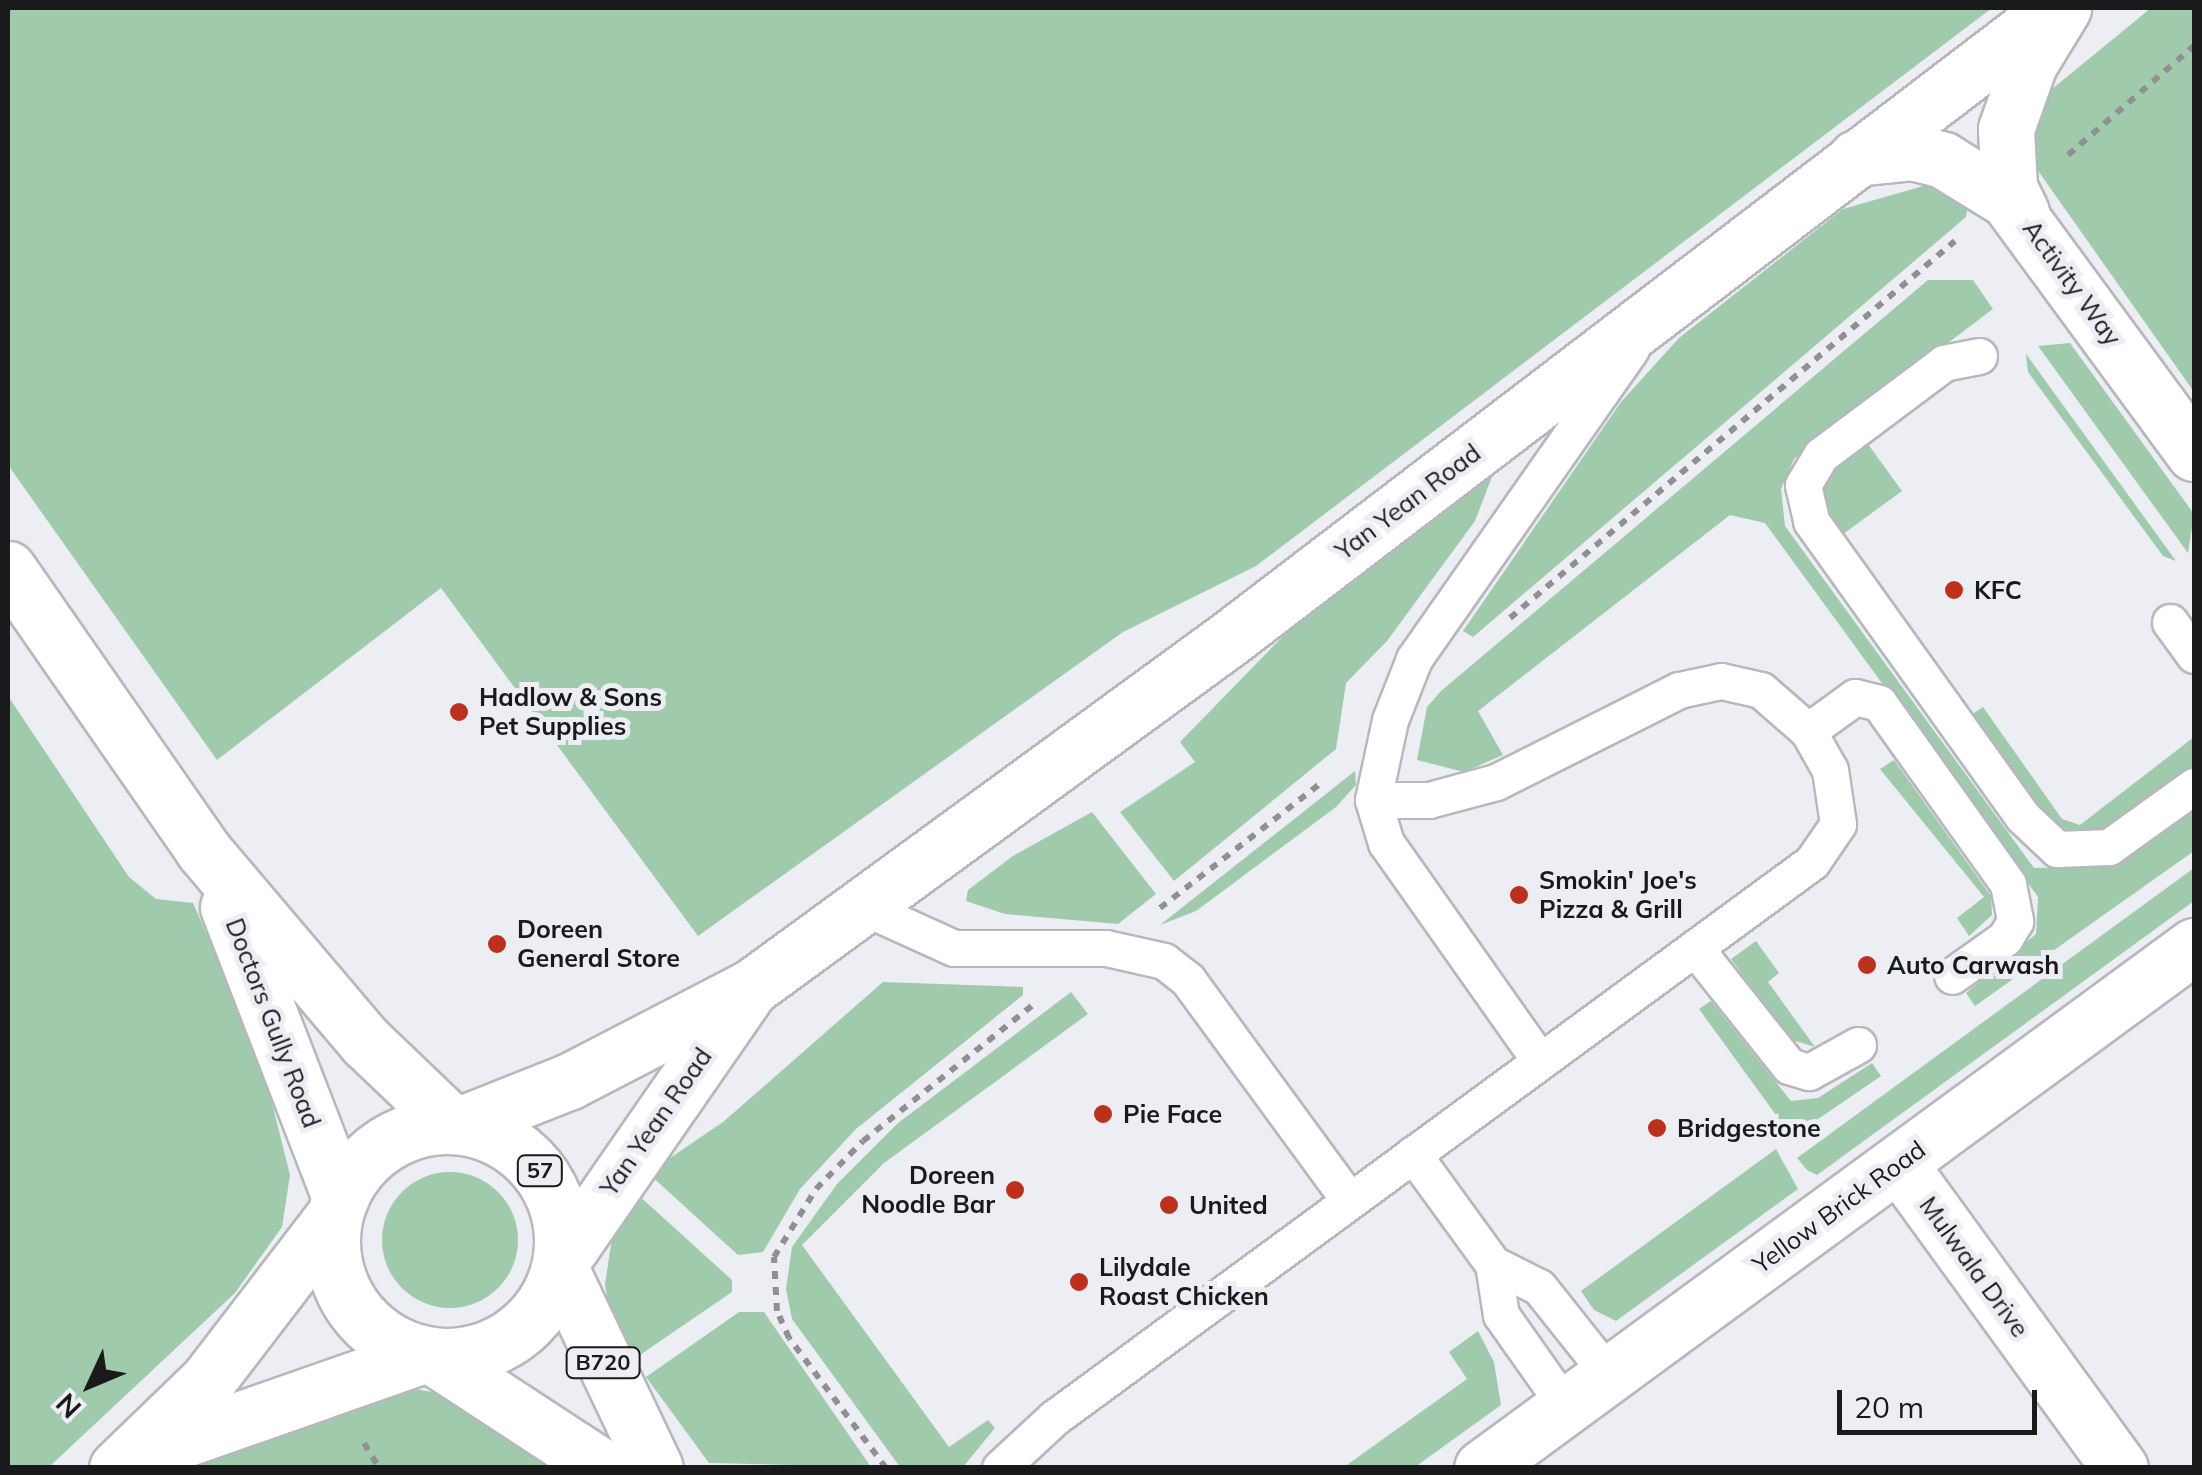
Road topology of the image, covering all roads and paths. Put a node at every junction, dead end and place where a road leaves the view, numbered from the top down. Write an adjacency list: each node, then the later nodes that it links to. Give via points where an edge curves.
1 (2055, 8): 5 (main road, Yan Yean Road / 57)
2 (2063, 8): 6 (main road, via 2029,64 2006,129 2009,187)
3 (2194, 46): 4 (path)
4 (2069, 155)
5 (1856, 158): 6 (main road, Activity Way, via 1912,152 1943,160 1973,172); 8 (main road, Yan Yean Road / 57)
6 (2021, 212): 10 (main road, Activity Way)
7 (1954, 241): 13 (path)
8 (1658, 312): 15 (lane, via 1452,601 1414,659); 20 (main road, Yan Yean Road / 57, via 1230,638)
9 (1978, 356): 17 (lane, via 1944,362 1821,455 1804,484 1810,520 2023,817 2057,848 2109,847)
10 (2194, 453)
11 (8, 569): 19 (main road, Doctors Gully Road)
12 (2170, 622): 14 (lane)
13 (1501, 626)
14 (2194, 655)
15 (1390, 720): 18 (lane); 22 (path, via 1300,802)
16 (1808, 732): 18 (lane, via 1761,690 1701,684 1496,782 1429,800); 23 (lane, via 1836,789 1833,840); 24 (lane, via 1855,697 1879,702 2008,884 2014,921 2005,938)
17 (2194, 786)
18 (1374, 800): 27 (lane, via 1386,843)
19 (203, 850): 28 (main road, Doctors Gully Road, via 355,1029); 32 (main road, Doctors Gully Road)
20 (860, 905): 22 (lane, via 954,948); 25 (main road, Yan Yean Road / 57)
21 (2194, 946): 30 (main road, Yellow Brick Road)
22 (1106, 948): 31 (lane, via 1164,961 1188,980); 41 (path, via 905,1103 786,1229 774,1257 777,1311)
23 (1695, 948): 26 (lane, via 1789,1066 1809,1072); 27 (lane)
24 (1952, 976)
25 (753, 986): 28 (main road, Yan Yean Road / 57, via 570,1081); 33 (main road, Yan Yean Road / 57)
26 (1858, 1045)
27 (1540, 1061): 29 (lane)
28 (456, 1125): 32 (main road, 57, via 414,1130 378,1148); 33 (main road, 57, via 490,1133 540,1170 562,1229)
29 (1413, 1154): 31 (lane); 34 (lane)
30 (1899, 1164): 36 (main road, Yellow Brick Road); 44 (main road, Mulwala Drive)
31 (1348, 1200): 42 (lane, via 1036,1432)
32 (337, 1207): 35 (main road, via 332,1252 361,1319 389,1342); 38 (main road, via 208,1380)
33 (561, 1264): 35 (main road, 57, via 527,1326 466,1356); 40 (main road, B720)
34 (1494, 1264): 36 (lane, via 1539,1288); 37 (lane, via 1501,1315)
35 (428, 1355): 38 (main road); 39 (main road)
36 (1609, 1375): 37 (main road, Yellow Brick Road)
37 (1566, 1407): 43 (main road, Yellow Brick Road)
38 (123, 1463)
39 (603, 1468)
40 (655, 1468)
41 (886, 1468)
42 (1000, 1468)
43 (1482, 1468)
44 (2120, 1468)

